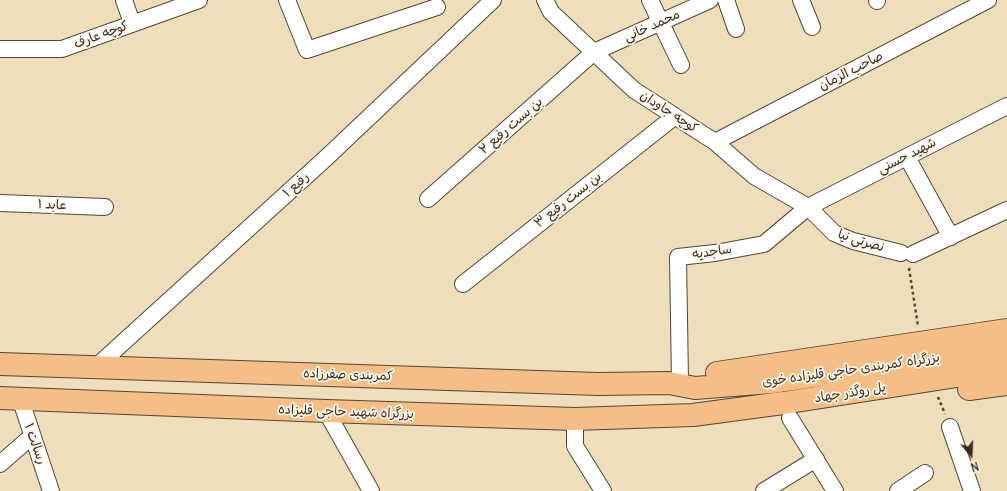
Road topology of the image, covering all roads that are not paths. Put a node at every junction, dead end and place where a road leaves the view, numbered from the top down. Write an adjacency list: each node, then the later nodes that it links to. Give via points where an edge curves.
1 (124, 0): 13 (street)
2 (199, 0): 13 (street, کوچه عارف)
3 (287, 0): 11 (street, via 307,50)
4 (493, 0): 33 (street, رفیع ۱, via 326,158)
5 (545, 0): 17 (street, کوچه جاودان, via 551,12)
6 (650, 0): 12 (street)
7 (710, 0): 12 (street, محمد خانی)
8 (726, 0): 15 (street)
9 (801, 0): 14 (street)
10 (988, 0): 21 (street, صاحب الزمان)
11 (436, 7)
12 (661, 22): 17 (street, محمد خانی); 18 (street)
13 (132, 23): 16 (street, کوچه عارف, via 62,49)
14 (812, 27)
15 (736, 29)
16 (0, 49)
17 (594, 52): 20 (street, کوچه جاودان, via 634,90); 23 (street, بن بست رفیع ۲)
18 (681, 65)
19 (1007, 106): 22 (street, شهید حسنی)
20 (674, 117): 21 (street, کوچه جاودان); 29 (street, بن بست رفیع ۳)
21 (715, 142): 26 (street, کوچه جاودان, via 754,176)
22 (907, 156): 26 (street, شهید حسنی); 28 (street)
23 (428, 199)
24 (0, 203): 25 (street, عابد ۱)
25 (105, 207)
26 (808, 207): 28 (street, نصرتی نیا, via 834,233 907,256); 35 (street, ساجدیه, via 764,244 715,253 678,256)
27 (1007, 210): 28 (street)
28 (951, 237)
29 (463, 284)
30 (1007, 330): 35 (highway, via 700,375)
31 (1007, 348): 35 (highway, بزرگراه کمربندی حاجی قلیزاده خوی, via 771,382)
32 (0, 364): 33 (highway, کمربندی صفرزاده)
33 (96, 367): 35 (highway, کمربندی صفرزاده, via 598,384)
34 (1007, 368): 39 (highway, پل روگذر جهاد)
35 (681, 384)
36 (1007, 384): 41 (highway)
37 (10, 398): 38 (highway, بزرگراه شهید حاجی قلیزاده); 44 (street, رسالت ۱)
38 (326, 411): 42 (highway, بزرگراه شهید حاجی قلیزاده); 49 (street)
39 (693, 415): 40 (highway, بزرگراه شهید حاجی قلیزاده)
40 (663, 416): 41 (highway, via 691,427); 42 (highway, بزرگراه شهید حاجی قلیزاده)
41 (790, 418): 45 (street)
42 (575, 419): 50 (street, via 576,446)
43 (950, 427): 54 (street)
44 (32, 436): 46 (street); 48 (street, رسالت ۱)
45 (816, 459): 51 (street); 52 (street)
46 (0, 464)
47 (925, 473): 53 (street)
48 (51, 491)
49 (371, 491)
50 (603, 491)
51 (764, 491)
52 (835, 491)
53 (898, 491)
54 (972, 491)

